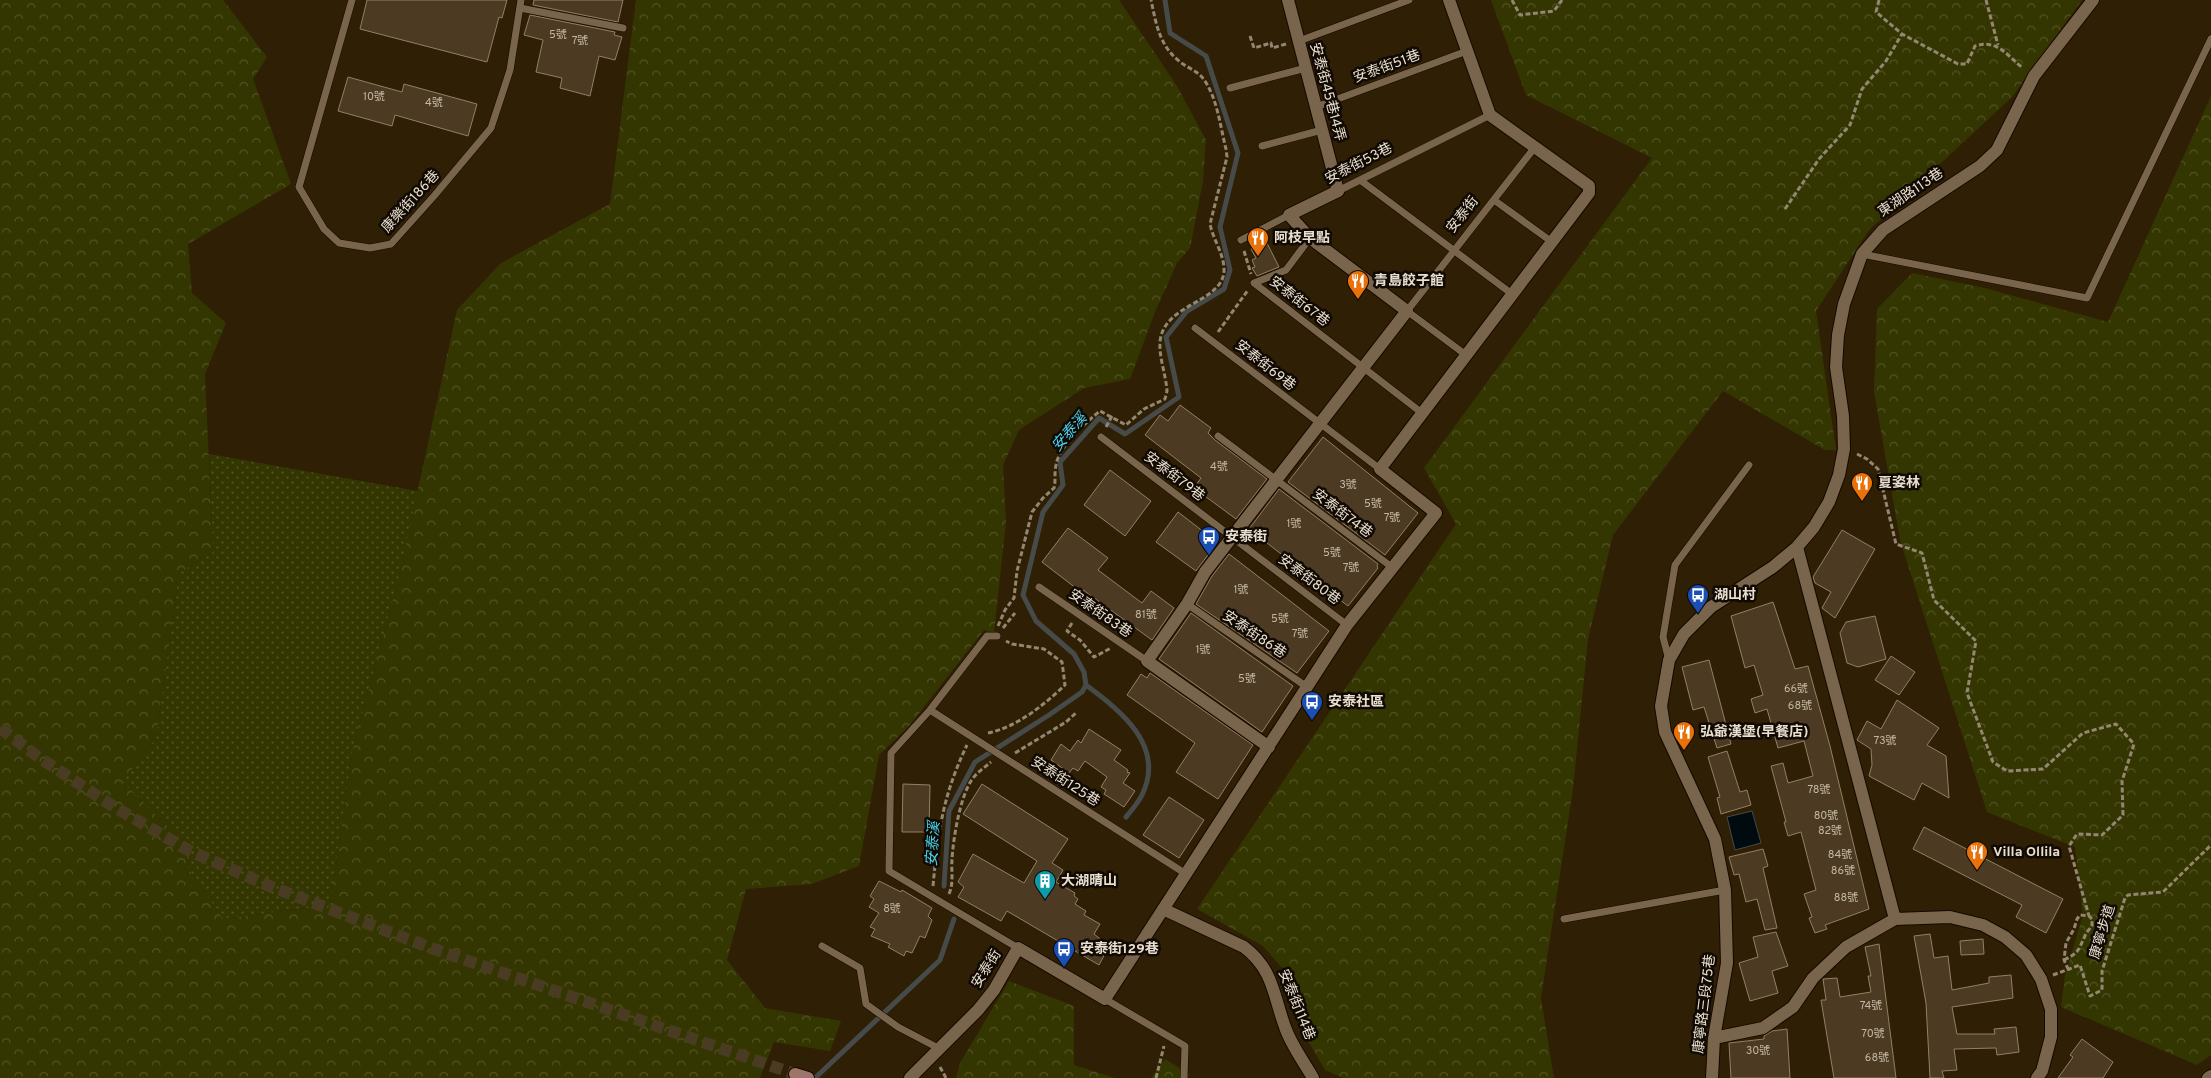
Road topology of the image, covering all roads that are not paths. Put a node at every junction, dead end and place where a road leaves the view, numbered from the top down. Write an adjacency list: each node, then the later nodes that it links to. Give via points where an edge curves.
1 (352, 0): 6 (lane, 康樂街186巷, via 299,187 324,230 339,243 370,248 390,244 491,128 510,70)
2 (1288, 0): 9 (street, 安泰街45巷14弄)
3 (1409, 0): 9 (lane)
4 (1449, 0): 10 (street)
5 (2093, 0): 26 (street, 東湖路113巷, via 2034,76 1997,150 1980,166 1883,230)
6 (521, 4): 7 (lane)
7 (622, 28)
8 (2211, 39): 26 (lane, via 2087,298)
9 (1298, 41): 11 (street, 安泰街45巷14弄)
10 (1467, 51): 13 (lane, 安泰街51巷); 14 (street)
11 (1306, 68): 12 (lane); 13 (street, 安泰街45巷14弄)
12 (1230, 88)
13 (1316, 107): 15 (street, 安泰街45巷14弄)
14 (1490, 114): 17 (street); 18 (lane, 安泰街53巷)
15 (1322, 130): 16 (lane); 19 (street, 安泰街45巷14弄)
16 (1262, 146)
17 (1535, 147): 20 (lane, 安泰街); 24 (street, via 1589,186 1589,193)
18 (1360, 180): 19 (lane, 安泰街53巷); 25 (lane)
19 (1338, 191): 21 (street, 安泰街53巷)
20 (1494, 200): 24 (lane); 25 (lane, 安泰街)
21 (1289, 215): 22 (street); 23 (lane, 安泰街53巷)
22 (1310, 238): 28 (street); 31 (lane, 安泰街67巷, via 1286,270 1254,283)
23 (1241, 240)
24 (1552, 242): 27 (street)
25 (1454, 251): 27 (lane); 28 (lane, 安泰街)
26 (1862, 254): 36 (street, 東湖路113巷, via 1844,304 1838,335 1836,367)
27 (1512, 294): 30 (street)
28 (1408, 312): 30 (lane); 31 (street, 安泰街)
29 (1195, 328): 33 (lane, 安泰街69巷)
30 (1466, 355): 32 (street)
31 (1364, 368): 32 (lane, 安泰街67巷); 33 (street, 安泰街)
32 (1422, 413): 38 (street)
33 (1320, 424): 38 (lane, 安泰街69巷); 39 (street, 安泰街)
34 (1101, 436): 40 (lane, 安泰街79巷)
35 (1218, 436): 39 (lane, 安泰街74巷)
36 (1844, 449): 41 (street, 康寧路三段75巷, via 1829,502)
37 (1750, 465): 47 (lane, via 1675,564 1663,637)
38 (1380, 469): 42 (street, via 1436,512)
39 (1277, 480): 40 (street, 安泰街); 42 (lane, 安泰街74巷)
40 (1232, 537): 44 (street, 安泰街, via 1205,572); 45 (lane, 安泰街80巷)
41 (1797, 547): 47 (street, 康寧路三段75巷, via 1711,607 1684,634); 56 (street)
42 (1393, 568): 45 (street)
43 (1039, 587): 48 (lane, 安泰街83巷)
44 (1187, 604): 48 (street, 安泰街); 49 (lane, 安泰街86巷)
45 (1347, 625): 49 (street)
46 (997, 636): 50 (lane, via 987,636)
47 (1669, 660): 53 (street, 康寧路三段75巷, via 1660,706 1665,732 1715,840)
48 (1147, 662): 51 (street)
49 (1307, 687): 51 (street)
50 (930, 710): 52 (lane, 安泰街125巷); 58 (lane, via 892,753 889,871)
51 (1268, 747): 52 (street)
52 (1186, 874): 54 (street)
53 (1725, 890): 55 (lane); 60 (street, 康寧路三段75巷, via 1727,963)
54 (1164, 909): 59 (street); 66 (street, 安泰街114巷, via 1253,954 1268,974 1287,1032)
55 (1564, 918)
56 (1895, 919): 60 (street, via 1846,947 1813,978 1794,1007 1763,1028); 68 (street, via 1950,916 1983,925 2005,937 2026,955 2041,979 2051,1009 2051,1037)
57 (822, 946): 61 (lane, via 860,968 866,1004 898,1027)
58 (1018, 948): 59 (street, 安泰街); 61 (street, 安泰街, via 994,990)
59 (1106, 999): 65 (lane, via 1185,1046)
60 (1714, 1038): 67 (street, 康寧路三段75巷)
61 (940, 1049): 64 (street, 安泰街)
62 (795, 1074): 63 (street)
63 (808, 1078)
64 (910, 1078)
65 (1184, 1078)
66 (1313, 1078)
67 (1712, 1078)
68 (2037, 1078)

